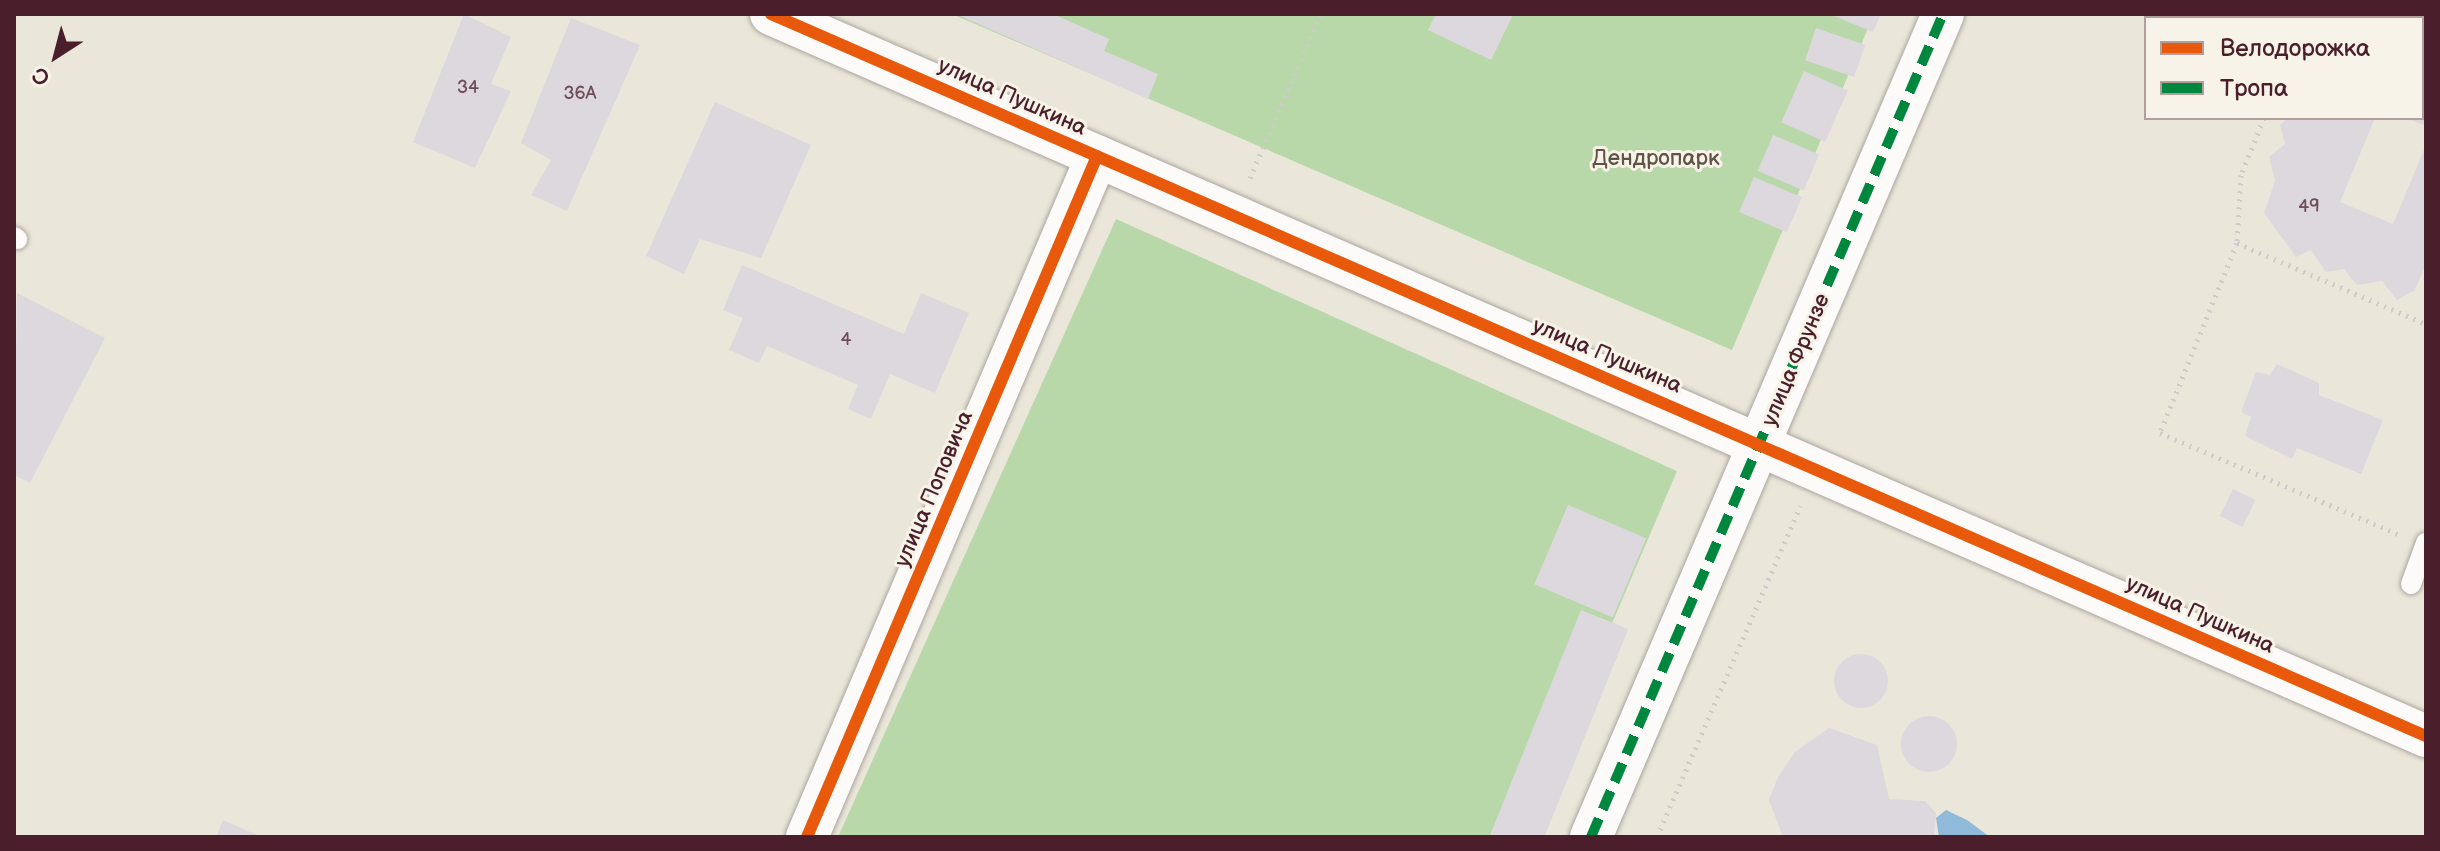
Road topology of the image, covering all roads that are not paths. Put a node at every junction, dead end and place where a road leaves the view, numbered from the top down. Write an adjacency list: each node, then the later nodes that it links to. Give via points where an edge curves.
1 (771, 14): 3 (street, улица Пушкина)
2 (1943, 14): 4 (street, улица Фрунзе)
3 (1097, 156): 4 (street, улица Пушкина); 8 (street, улица Поповича)
4 (1760, 444): 7 (street, улица Пушкина); 9 (street, улица Фрунзе)
5 (2426, 544): 6 (lane)
6 (2411, 584)
7 (2426, 736)
8 (807, 837)
9 (1591, 837)

